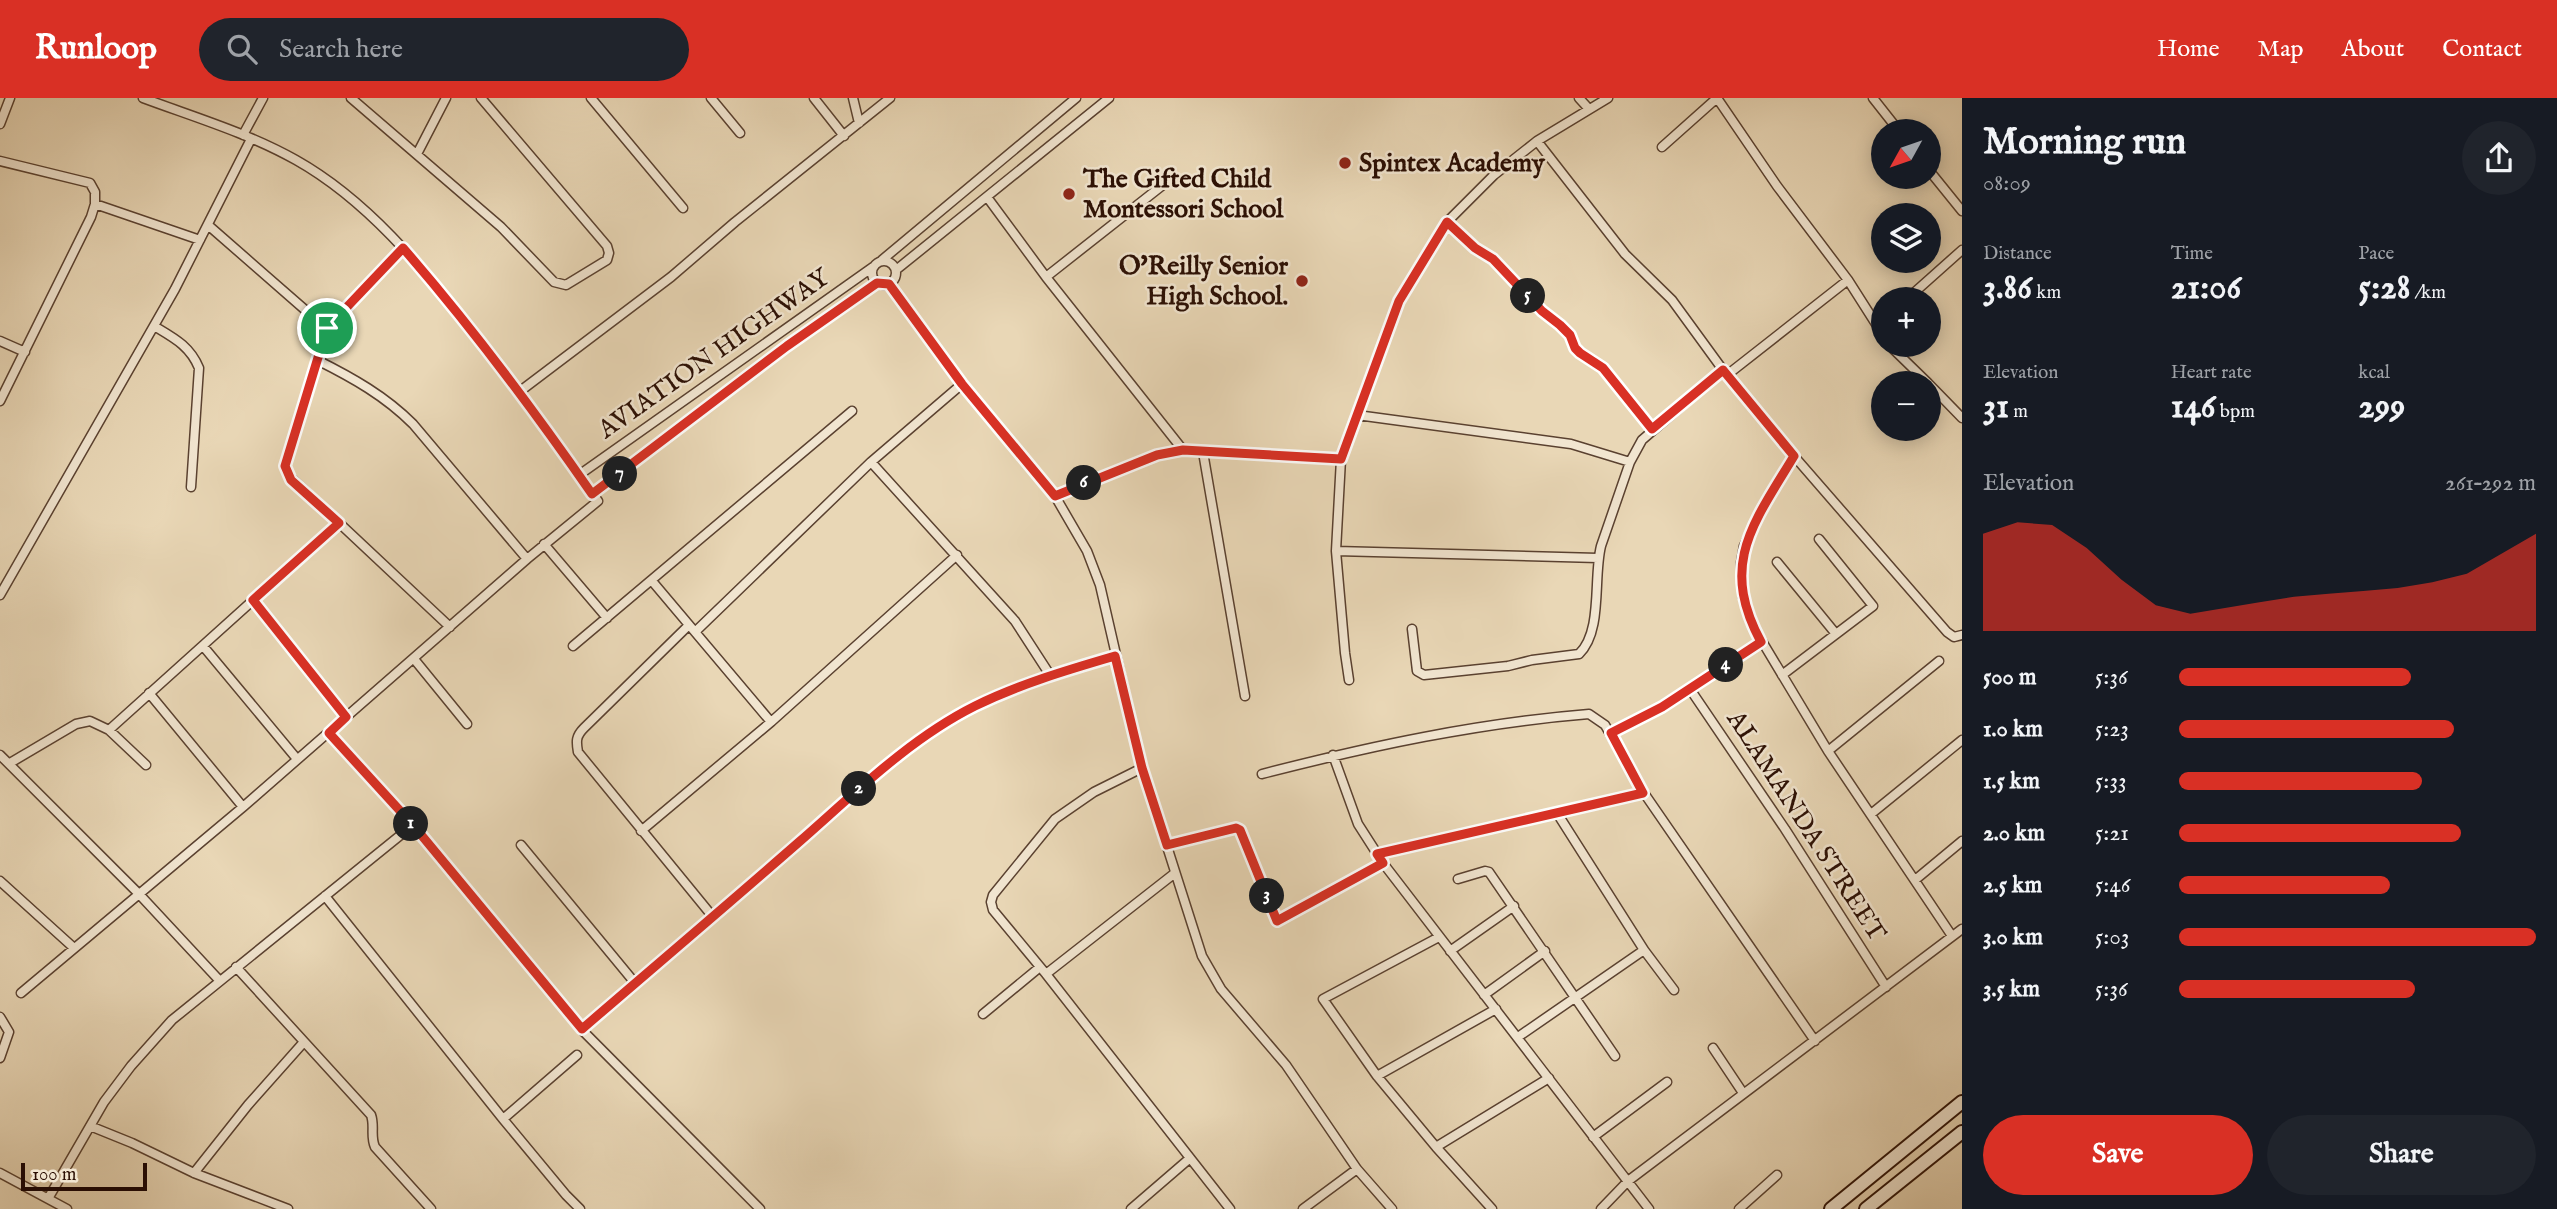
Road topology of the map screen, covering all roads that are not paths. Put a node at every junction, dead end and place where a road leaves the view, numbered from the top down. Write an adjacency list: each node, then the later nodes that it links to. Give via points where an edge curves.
1 (10, 98): 21 (street)
2 (143, 98): 24 (street)
3 (263, 98): 24 (street)
4 (351, 98): 27 (street)
5 (446, 98): 27 (street)
6 (481, 98): 27 (street, via 603,239 607,260 566,285 554,282 501,226)
7 (591, 98): 33 (street)
8 (710, 98): 22 (street)
9 (814, 98): 23 (street)
10 (853, 98): 20 (street)
11 (890, 98): 20 (street)
12 (1076, 98): 40 (street)
13 (1109, 98): 31 (street)
14 (1579, 98): 18 (street)
15 (1608, 98): 18 (street)
16 (1717, 98): 26 (street); 44 (street)
17 (1873, 98): 19 (street)
18 (1589, 108): 25 (street)
19 (1890, 119)
20 (859, 123): 23 (street)
21 (0, 124)
22 (740, 133)
23 (844, 135): 58 (street, via 671,278)
24 (247, 137): 36 (street); 38 (street, via 296,160 330,183)
25 (1537, 141): 35 (street); 56 (street, via 1625,254 1672,300)
26 (1662, 147)
27 (417, 154)
28 (0, 161): 32 (street, via 90,183)
29 (1173, 177): 43 (street)
30 (1941, 185): 34 (street)
31 (987, 197): 42 (street); 43 (street)
32 (95, 204): 37 (street); 52 (street)
33 (683, 208)
34 (1962, 211)
35 (1447, 222): 62 (street, via 1399,301); 64 (street, via 1493,259 1570,335 1580,353 1603,368)
36 (208, 225): 37 (street); 50 (street)
37 (200, 240): 49 (street)
38 (403, 248): 50 (street); 58 (street)
39 (1962, 250): 47 (street)
40 (882, 260): 41 (street); 42 (street)
41 (873, 267): 45 (street, via 871,274); 71 (street, AVIATION HIGHWAY)
42 (896, 270): 46 (street)
43 (1046, 277): 65 (street)
44 (1848, 280): 48 (street); 56 (street)
45 (877, 283): 46 (street); 74 (street, AVIATION HIGHWAY, via 787,346)
46 (889, 284): 57 (street)
47 (1920, 287)
48 (1871, 312)
49 (154, 326): 72 (street, via 185,345 199,368); 84 (street)
50 (327, 328): 54 (street)
51 (0, 341): 52 (street)
52 (24, 352): 60 (street)
53 (1901, 357): 55 (street)
54 (317, 360): 75 (street, via 285,466 291,480); 81 (street, via 354,378 398,409)
55 (1916, 371)
56 (1725, 372): 64 (street); 67 (street)
57 (962, 384): 69 (street); 73 (street)
58 (519, 392): 71 (street)
59 (1941, 396): 63 (street)
60 (0, 401)
61 (852, 411): 83 (street)
62 (1357, 415): 68 (street); 70 (street, via 1571,444)
63 (1962, 418)
64 (1652, 429): 70 (street)
65 (1183, 450): 66 (street); 73 (street, via 1157,455)
66 (1203, 452): 68 (street); 103 (street)
67 (1794, 456): 91 (street, via 1947,632 1954,637); 92 (street, via 1744,546 1743,597)
68 (1341, 459): 78 (street)
69 (871, 462): 79 (street); 88 (street)
70 (1630, 462): 80 (street)
71 (579, 475): 74 (street)
72 (191, 487)
73 (1055, 496): 95 (street, via 1087,551 1100,585)
74 (595, 497): 77 (street, AVIATION HIGHWAY)
75 (339, 523): 85 (street); 87 (street)
76 (1819, 539): 90 (street, via 1872,603)
77 (544, 544): 81 (street, AVIATION HIGHWAY); 86 (street)
78 (1336, 551): 80 (street); 100 (street)
79 (957, 555): 99 (street, via 1015,621); 105 (street)
80 (1598, 558): 89 (street, via 1593,627 1590,640 1578,654 1424,675 1417,671)
81 (527, 559): 87 (street, AVIATION HIGHWAY)
82 (1777, 562): 90 (street)
83 (652, 581): 86 (street); 88 (street)
84 (0, 595)
85 (253, 600): 93 (street); 104 (street)
86 (607, 618): 94 (street)
87 (450, 627): 96 (street, AVIATION HIGHWAY)
88 (692, 628): 105 (street); 124 (street, via 578,734 578,752)
89 (1412, 629)
90 (1836, 634): 98 (street)
91 (1962, 635)
92 (1761, 642): 98 (street); 101 (street)
93 (203, 646): 102 (street); 114 (street)
94 (573, 646)
95 (1115, 656): 99 (street); 117 (street)
96 (414, 659): 104 (street, AVIATION HIGHWAY); 106 (street)
97 (1940, 661): 111 (street)
98 (1782, 674): 111 (street)
99 (1050, 675): 137 (street, via 975,707 933,731)
100 (1349, 680)
101 (1690, 689): 109 (street); 149 (street, ALAMANDA STREET)
102 (149, 693): 107 (street); 120 (street)
103 (1245, 696)
104 (346, 717): 108 (street, AVIATION HIGHWAY)
105 (771, 722): 124 (street)
106 (467, 724)
107 (109, 730): 115 (street, via 90,721 76,724); 116 (street)
108 (329, 733): 114 (street, AVIATION HIGHWAY); 123 (street)
109 (1611, 733): 113 (street, via 1589,714 1461,729); 119 (street)
110 (1962, 740): 122 (street)
111 (1828, 751): 122 (street)
112 (0, 755): 115 (street)
113 (1333, 755): 118 (street); 128 (street, via 1358,824)
114 (297, 759): 120 (street, AVIATION HIGHWAY)
115 (10, 763): 134 (street)
116 (146, 765)
117 (1142, 768): 127 (street); 146 (street, via 1094,792 1055,819 993,895 993,910)
118 (1262, 774)
119 (1643, 793): 121 (street); 159 (street)
120 (243, 807): 134 (street, AVIATION HIGHWAY)
121 (1557, 813): 128 (street); 142 (street)
122 (1871, 814): 132 (street)
123 (413, 825): 135 (street); 157 (street)
124 (641, 831): 137 (street)
125 (1962, 841): 132 (street)
126 (521, 845): 148 (street)
127 (1167, 845): 129 (street, via 1240,830 1277,921); 130 (street)
128 (1377, 854): 129 (street)
129 (1383, 863): 140 (street)
130 (1175, 873): 146 (street); 176 (street, via 1213,979 1286,1065)
131 (1458, 879): 136 (street, via 1487,870)
132 (1915, 880): 139 (street)
133 (0, 881): 141 (street)
134 (139, 894): 141 (street, AVIATION HIGHWAY); 147 (street)
135 (325, 896): 145 (street); 170 (street)
136 (1514, 906): 143 (street); 144 (street)
137 (713, 917): 148 (street)
138 (1962, 929): 139 (street)
139 (1952, 936): 149 (street)
140 (1438, 937): 143 (street); 165 (street, via 1323,999)
141 (74, 948): 151 (street, AVIATION HIGHWAY)
142 (1644, 950): 150 (street); 153 (street)
143 (1450, 951): 152 (street)
144 (1545, 951): 152 (street); 153 (street)
145 (236, 967): 147 (street); 160 (street)
146 (1043, 970): 155 (street); 175 (street)
147 (219, 980): 171 (street, via 172,1020 131,1066)
148 (635, 983): 157 (street)
149 (1886, 987): 159 (street)
150 (1674, 990)
151 (21, 993)
152 (1484, 995): 154 (street)
153 (1576, 999): 158 (street); 163 (street)
154 (1496, 1009): 158 (street); 165 (street)
155 (983, 1014)
156 (0, 1017): 164 (street, via 9,1032)
157 (582, 1029): 186 (street)
158 (1518, 1037): 166 (street)
159 (1815, 1041): 168 (street)
160 (303, 1043): 178 (street); 184 (street, via 371,1115 375,1147)
161 (1713, 1048): 168 (street)
162 (577, 1055): 170 (street)
163 (1615, 1056)
164 (0, 1058)
165 (1377, 1076): 174 (street)
166 (1549, 1078): 173 (street); 174 (street)
167 (1667, 1082): 173 (street)
168 (1743, 1093): 180 (street)
169 (1962, 1102): 195 (main road)
170 (503, 1119): 185 (street)
171 (90, 1126): 178 (street); 181 (street)
172 (1962, 1132): 196 (main road)
173 (1592, 1137): 180 (street)
174 (1436, 1147): 191 (street)
175 (1189, 1160): 187 (street); 188 (street)
176 (1357, 1169): 189 (street); 190 (street)
177 (0, 1173): 181 (street)
178 (194, 1173): 183 (street)
179 (1777, 1175): 194 (street)
180 (1628, 1181): 192 (street); 193 (street)
181 (49, 1197): 182 (street)
182 (67, 1209)
183 (288, 1209)
184 (431, 1209)
185 (580, 1209)
186 (760, 1209)
187 (1131, 1209)
188 (1230, 1209)
189 (1303, 1209)
190 (1392, 1209)
191 (1492, 1209)
192 (1601, 1209)
193 (1649, 1209)
194 (1739, 1209)
195 (1831, 1209)
196 (1866, 1209)

